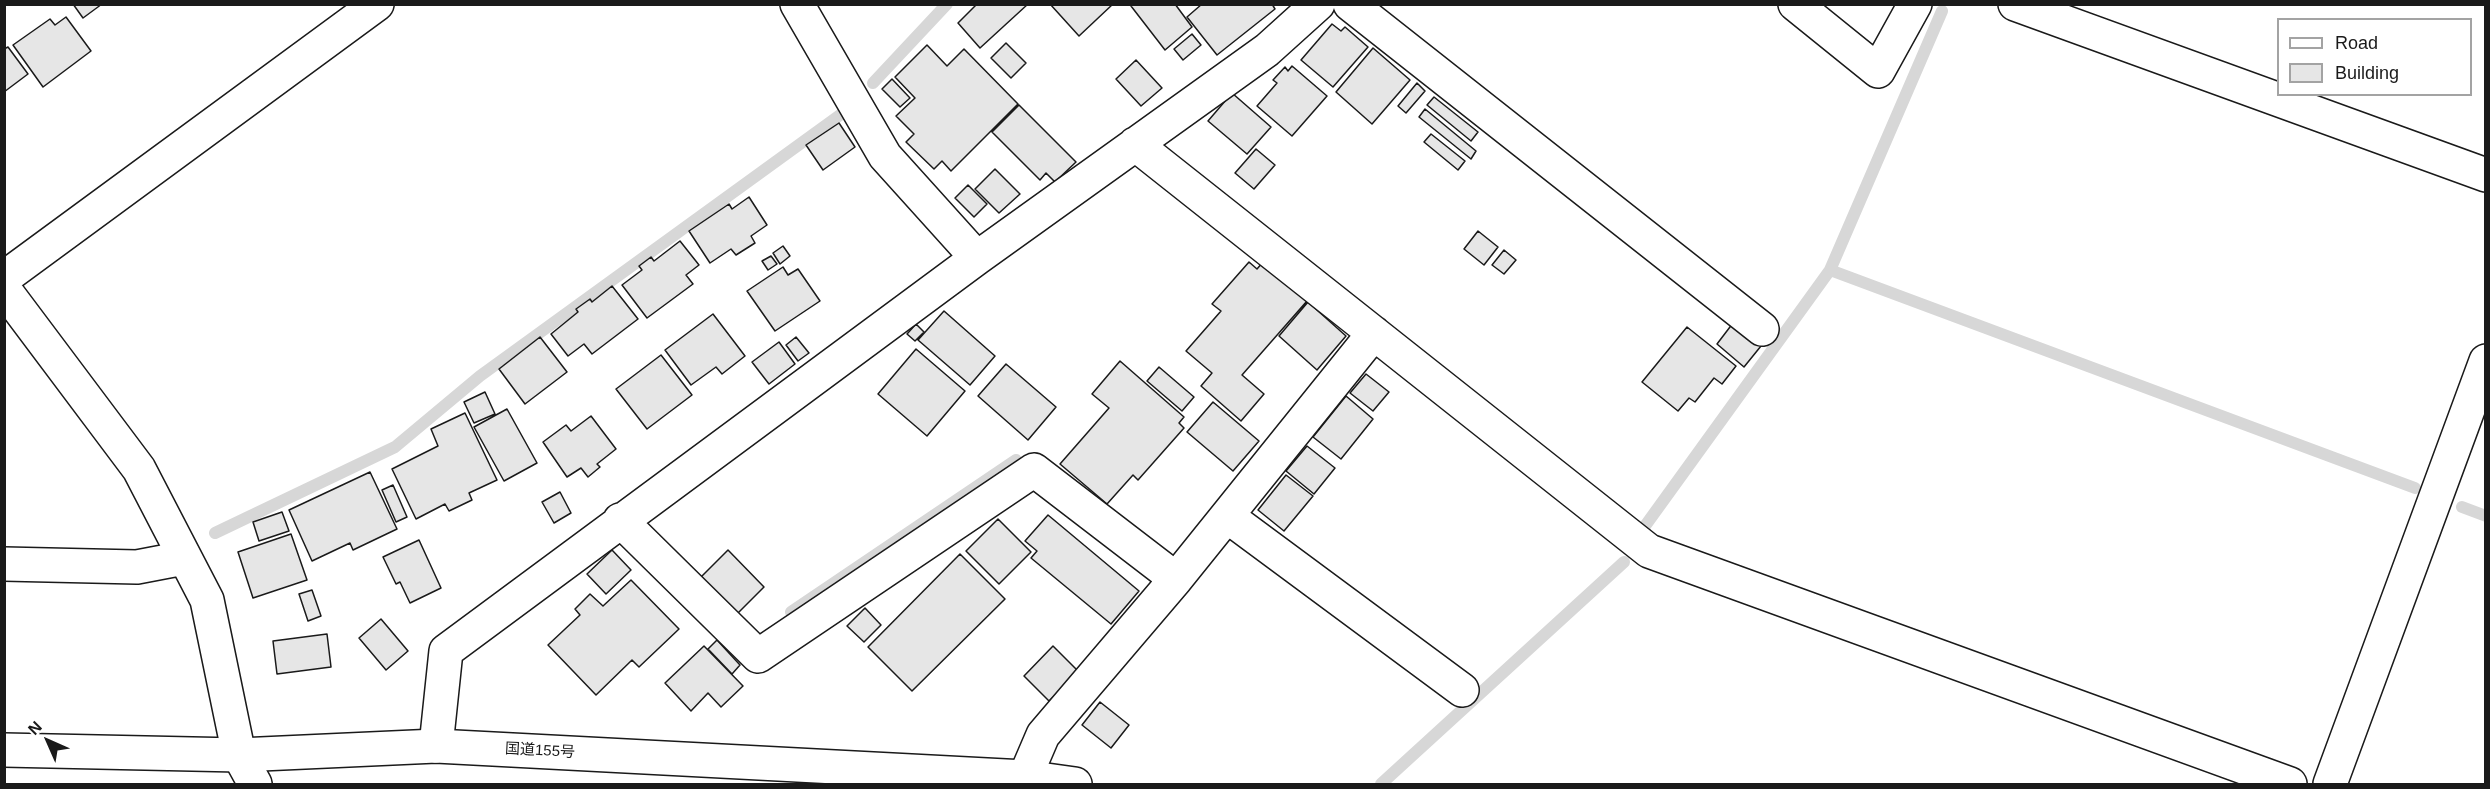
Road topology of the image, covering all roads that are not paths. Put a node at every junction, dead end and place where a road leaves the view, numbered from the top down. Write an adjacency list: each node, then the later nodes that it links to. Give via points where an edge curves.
1 (377, 4): 11 (main road)
2 (797, 4): 10 (main road, via 885,156)
3 (1318, 4): 8 (main road, via 1267,50)
4 (1350, 4): 13 (main road)
5 (1795, 4): 6 (main road, via 1878,71)
6 (1915, 4)
7 (2015, 4): 9 (main road)
8 (1136, 144): 10 (main road); 14 (main road)
9 (2486, 175)
10 (977, 258): 17 (main road)
11 (4, 278)
12 (4, 290): 18 (main road, via 139,469)
13 (1762, 329)
14 (1374, 333): 16 (main road); 28 (main road, via 1648,551)
15 (2486, 361): 29 (main road)
16 (1227, 516): 20 (main road); 21 (main road)
17 (620, 520): 20 (main road, via 758,656 1034,470); 22 (main road, via 446,651)
18 (184, 558): 19 (main road, via 137,567); 24 (main road, via 207,600)
19 (4, 564)
20 (1176, 579): 25 (main road, via 1043,735)
21 (1462, 690)
22 (436, 746): 24 (main road, 国道155号); 25 (main road, 国道155号)
23 (4, 750): 24 (main road, 国道155号)
24 (239, 755): 26 (main road)
25 (1025, 777): 27 (main road, 国道155号)
26 (255, 784)
27 (1075, 784)
28 (2290, 784)
29 (2330, 784)

